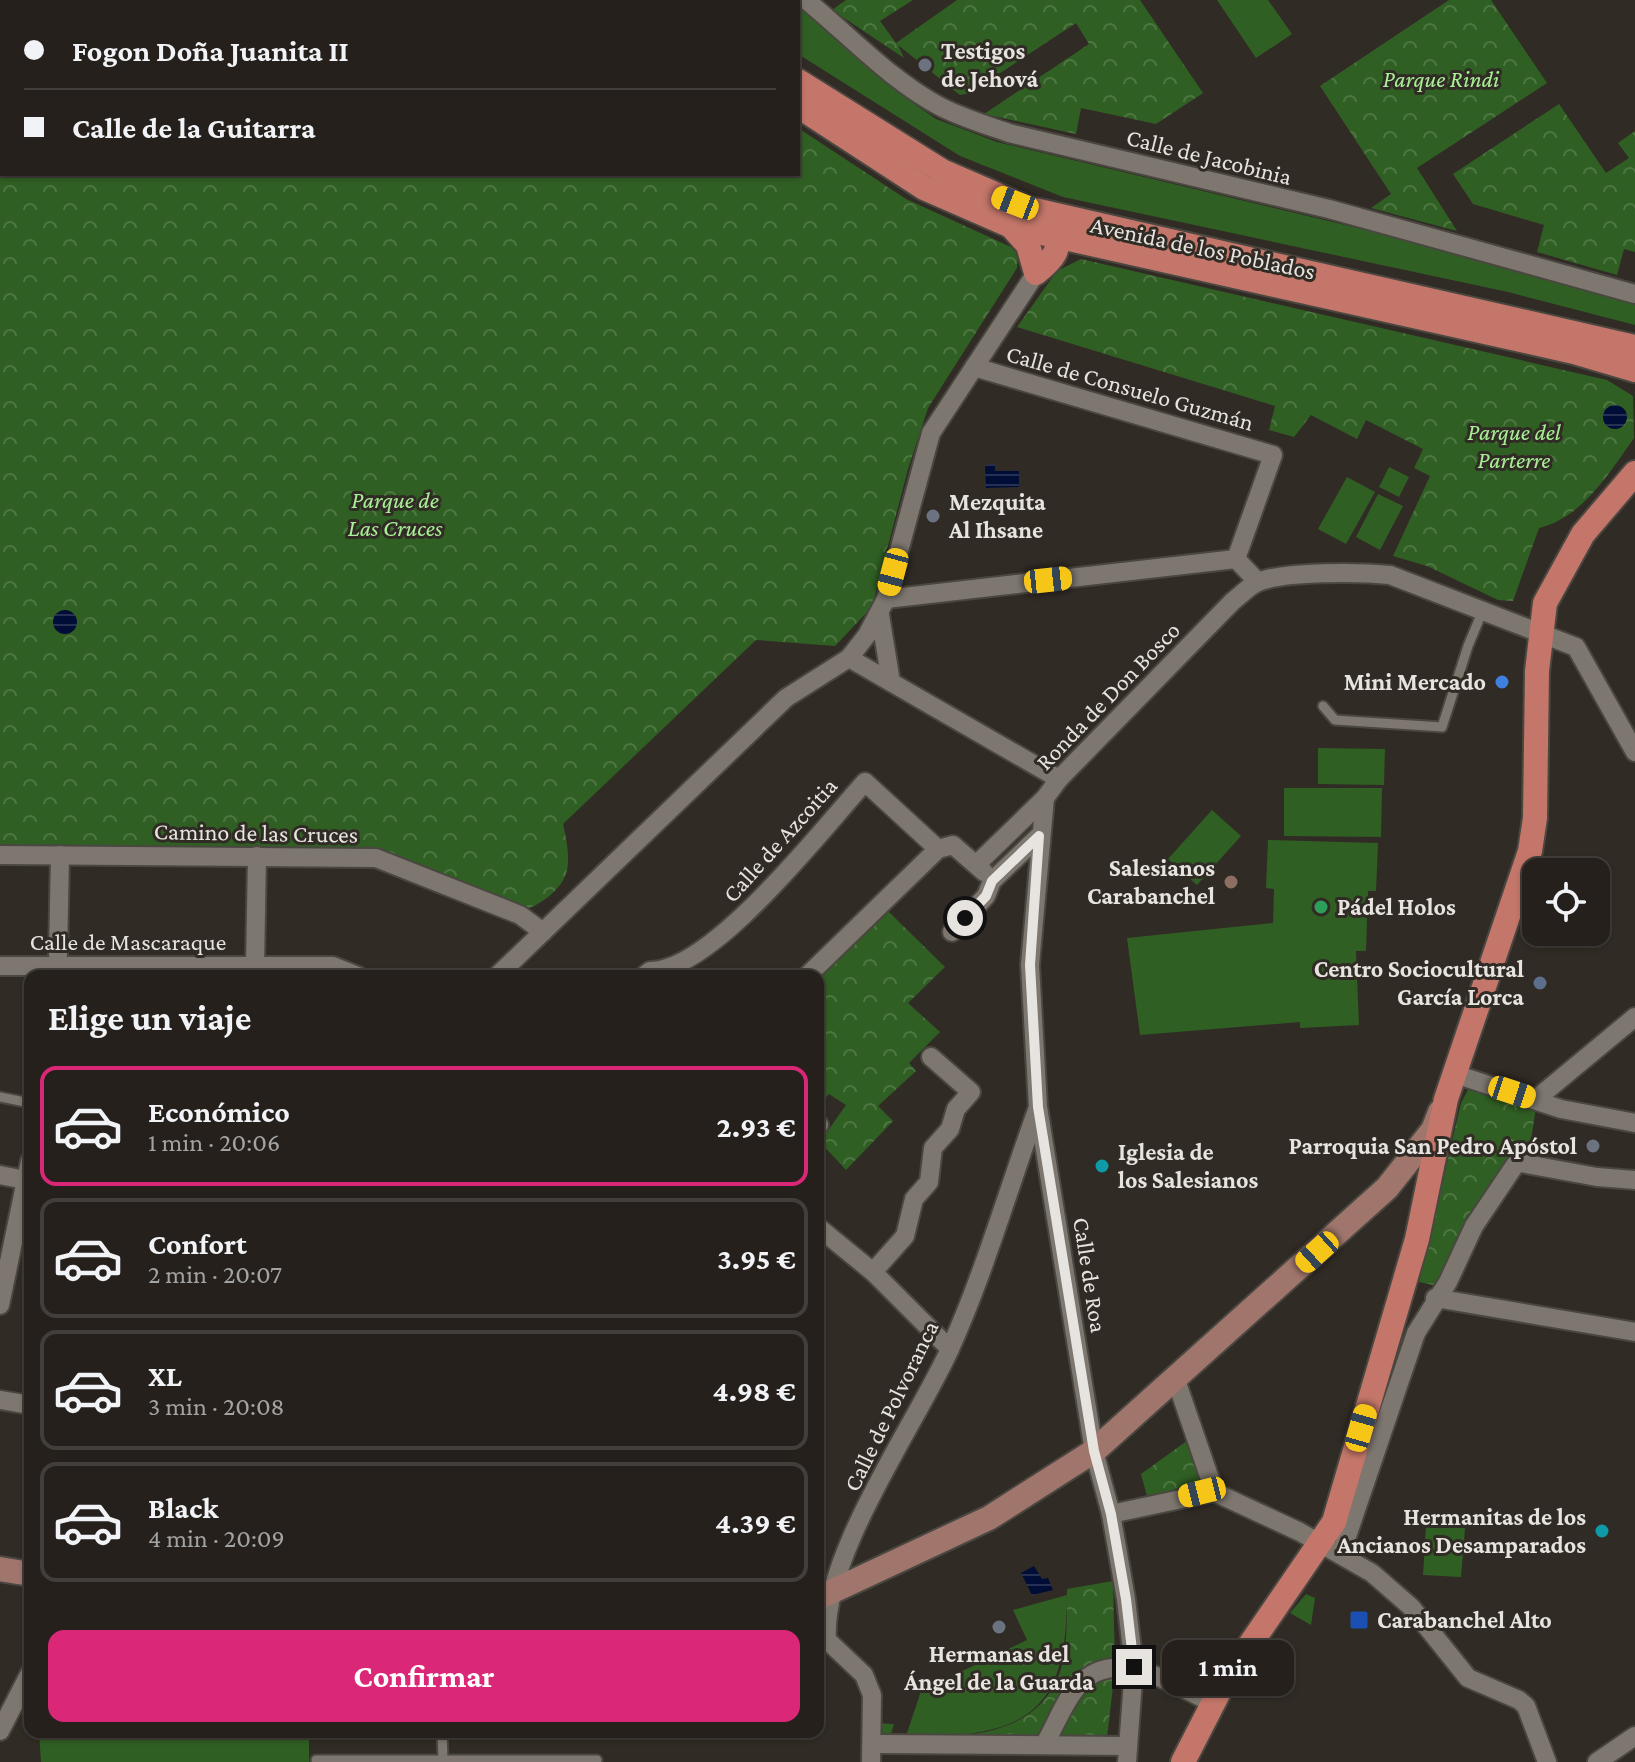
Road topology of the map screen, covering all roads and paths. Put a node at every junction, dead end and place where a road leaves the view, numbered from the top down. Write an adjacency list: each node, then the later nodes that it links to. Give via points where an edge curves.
1 (806, 0): 8 (street, Calle de Jacobinia, via 896,75 969,120 1329,209)
2 (800, 82): 4 (main road, Avenida de los Poblados, via 942,171)
3 (800, 107): 5 (main road, Avenida de los Poblados, via 924,188)
4 (1030, 209): 6 (main road, via 1052,225); 9 (main road, Avenida de los Poblados)
5 (1011, 226): 6 (main road, Avenida de los Poblados); 7 (main road, via 1028,245)
6 (1059, 240): 7 (main road, via 1051,262); 10 (main road, Avenida de los Poblados)
7 (1036, 273): 11 (street, Calle de Consuelo Guzmán)
8 (1635, 294)
9 (1635, 347)
10 (1624, 366): 12 (main road, Avenida de los Poblados)
11 (974, 367): 14 (street, Calle de Consuelo Guzmán, via 1273,455); 16 (street, Calle de Consuelo Guzmán, via 931,433)
12 (1635, 380)
13 (1633, 472): 18 (main road, via 1562,567 1545,603)
14 (1236, 559): 15 (street); 16 (street)
15 (1258, 582): 17 (street, via 1362,572 1390,575); 23 (street, Ronda de Don Bosco, via 1233,601)
16 (883, 607): 19 (street); 20 (street)
17 (1483, 610): 18 (street); 21 (lane, via 1442,727 1335,720)
18 (1540, 630): 22 (street, via 1576,647); 43 (main road, via 1530,851)
19 (849, 658): 20 (street); 32 (street, via 786,698)
20 (891, 682): 23 (street)
21 (1323, 706)
22 (1635, 752)
23 (1059, 779): 24 (street, Ronda de Don Bosco)
24 (1045, 798): 25 (street, Ronda de Don Bosco); 30 (street)
25 (1039, 836): 31 (street); 48 (street, Ronda de Don Bosco, via 1030,965)
26 (938, 849): 30 (street, Calle de Azcoitia, via 953,845); 39 (street, Calle de Azcoitia, via 865,782 734,926); 40 (street)
27 (0, 855): 28 (street, Camino de las Cruces)
28 (60, 855): 29 (street, Camino de las Cruces); 34 (street, Calle de Mascaraque)
29 (257, 856): 32 (street, Camino de las Cruces, via 376,858 520,915); 36 (street, Calle de Mascaraque)
30 (977, 864): 31 (street, Calle de Azcoitia)
31 (992, 881): 33 (street, via 986,896)
32 (543, 932): 38 (street)
33 (952, 932)
34 (64, 965): 35 (street, Calle de Mascaraque); 36 (street, Calle de Mascaraque)
35 (0, 966)
36 (255, 966): 37 (street, Calle de Mascaraque)
37 (343, 970)
38 (503, 970)
39 (666, 970)
40 (813, 970)
41 (1635, 1017): 46 (street)
42 (931, 1057): 55 (street, via 971,1092 933,1148 929,1182 914,1199 905,1236)
43 (1455, 1074): 45 (main road); 46 (street)
44 (0, 1097): 47 (lane)
45 (1446, 1099): 60 (main road, via 1433,1130 1395,1181); 66 (main road, via 1425,1204)
46 (1535, 1100): 49 (street)
47 (24, 1102)
48 (1038, 1107): 59 (street, Calle de Polvoranca); 63 (street, Calle de Roa)
49 (1635, 1123)
50 (24, 1174): 51 (street)
51 (0, 1175)
52 (1635, 1180): 56 (street, via 1515,1165)
53 (24, 1197): 57 (street)
54 (824, 1232): 55 (street)
55 (873, 1272): 59 (street)
56 (1435, 1298): 58 (street); 66 (street, via 1416,1333)
57 (0, 1305)
58 (1635, 1332)
59 (950, 1349): 69 (street, Calle de Polvoranca)
60 (1176, 1380): 63 (main road); 64 (street)
61 (0, 1400): 62 (street)
62 (24, 1404)
63 (1094, 1451): 65 (street, Calle de Roa); 69 (main road, via 989,1518)
64 (1212, 1485)
65 (1111, 1514): 66 (street, via 1214,1492); 70 (street, Calle de Roa)
66 (1330, 1549): 72 (main road); 85 (street, via 1372,1573 1411,1607 1468,1678 1526,1706)
67 (0, 1569): 68 (main road)
68 (24, 1573)
69 (826, 1595): 83 (street, Calle de Polvoranca, via 827,1640 864,1675 872,1695)
70 (1134, 1667): 72 (street); 77 (street, via 1096,1671 1077,1687); 78 (street, Calle de Roa)
71 (24, 1685): 73 (street)
72 (1213, 1703): 84 (main road)
73 (0, 1731)
74 (1635, 1736): 79 (street)
75 (442, 1738): 81 (lane)
76 (881, 1744): 77 (street)
77 (1044, 1745): 78 (street)
78 (1128, 1754)
79 (1618, 1756): 86 (street)
80 (316, 1760): 81 (lane)
81 (443, 1760): 82 (lane)
82 (597, 1760)
83 (871, 1762)
84 (1183, 1762)
85 (1547, 1762)
86 (1597, 1762)

